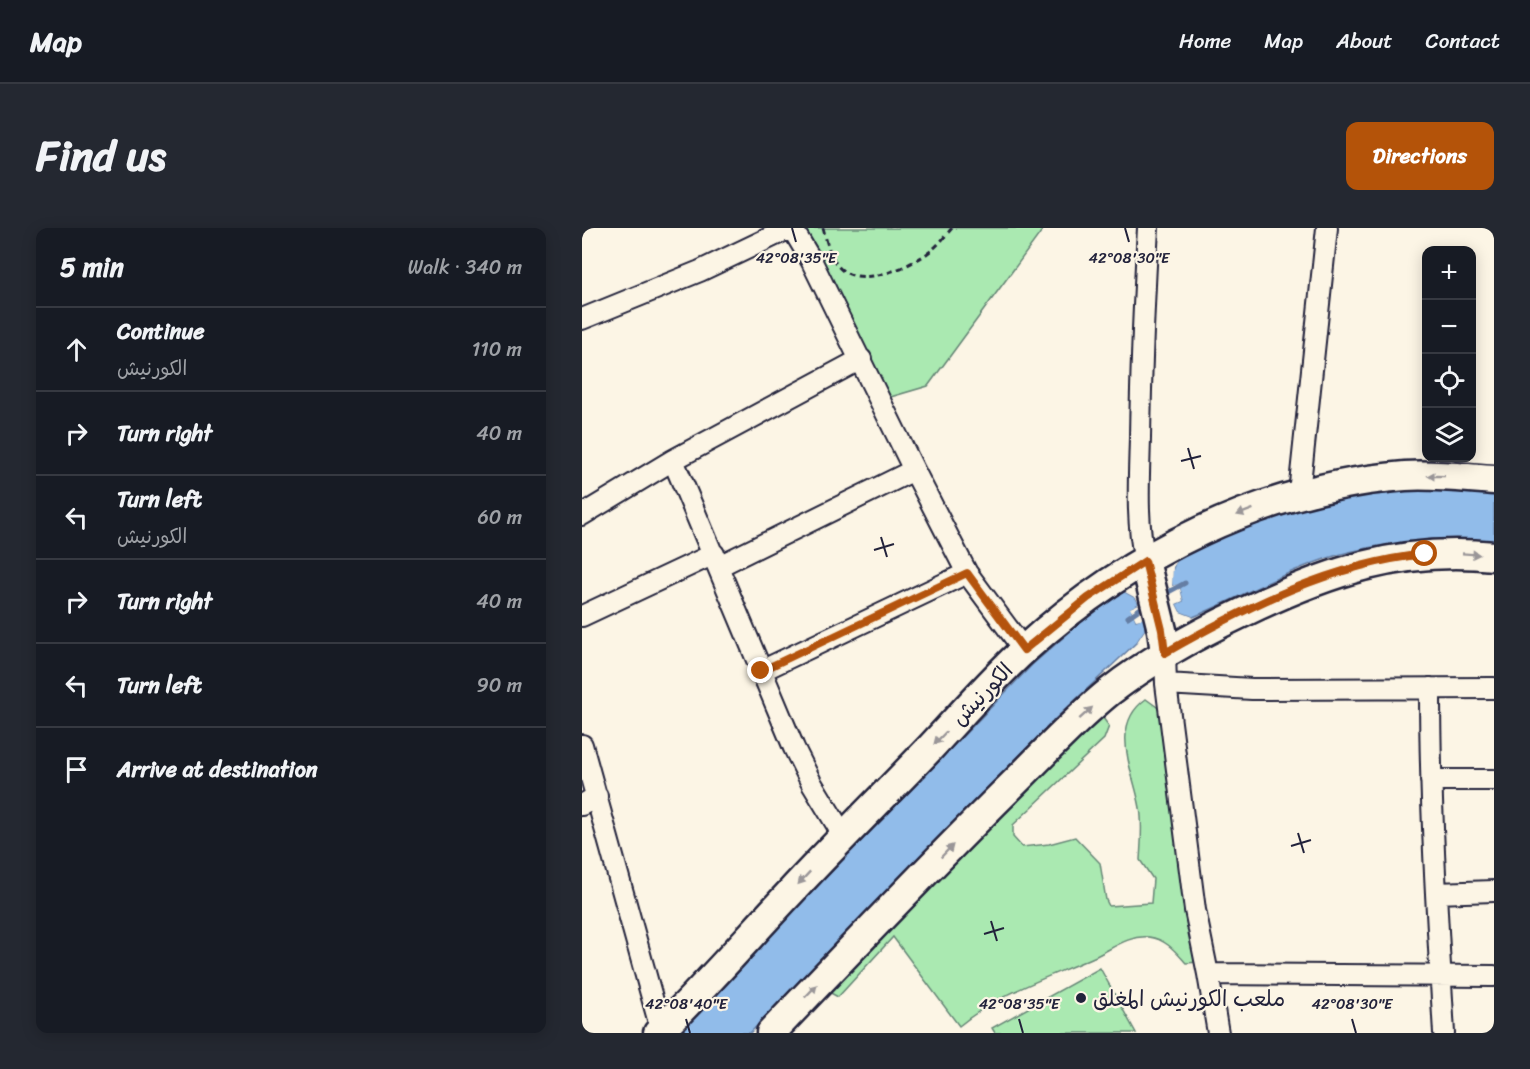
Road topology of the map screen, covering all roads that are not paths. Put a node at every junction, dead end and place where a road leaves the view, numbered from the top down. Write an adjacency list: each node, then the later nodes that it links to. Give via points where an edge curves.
1 (791, 228): 4 (street, via 700,271); 5 (street)
2 (1148, 228): 13 (street, via 1139,493 1140,532)
3 (1328, 228): 9 (street)
4 (582, 319)
5 (861, 359): 6 (street); 7 (street)
6 (674, 460): 10 (street); 12 (street)
7 (914, 470): 12 (street); 14 (street)
8 (1494, 480): 9 (main road, الكورنيش, one-way to 9, via 1407,476)
9 (1299, 493): 13 (main road, الكورنيش, one-way to 13, via 1195,533)
10 (582, 515)
11 (1494, 556): 16 (main road, one-way to 11, via 1226,620 1327,575 1380,560 1448,553)
12 (716, 560): 15 (street); 18 (street)
13 (1147, 568): 16 (main road); 17 (main road, الكورنيش, via 1088,598)
14 (967, 573): 17 (street); 18 (street)
15 (582, 616)
16 (1164, 641): 19 (street); 33 (main road, one-way to 16, via 976,821)
17 (1024, 650): 26 (main road, الكورنيش, one-way to 26)
18 (761, 671): 26 (street, via 812,784)
19 (1166, 684): 20 (street, via 1252,689); 29 (street, via 1195,910)
20 (1430, 688): 21 (street); 23 (street)
21 (1494, 688)
22 (582, 745): 25 (street)
23 (1431, 780): 24 (street); 28 (street)
24 (1494, 780)
25 (590, 801): 32 (street)
26 (843, 835): 32 (main road, الكورنيش, one-way to 32)
27 (1494, 891): 28 (street)
28 (1436, 893): 30 (street)
29 (1208, 974): 30 (street); 34 (street)
30 (1439, 975): 31 (street); 35 (street)
31 (1494, 976)
32 (660, 1032)
33 (771, 1033)
34 (1218, 1033)
35 (1444, 1033)

